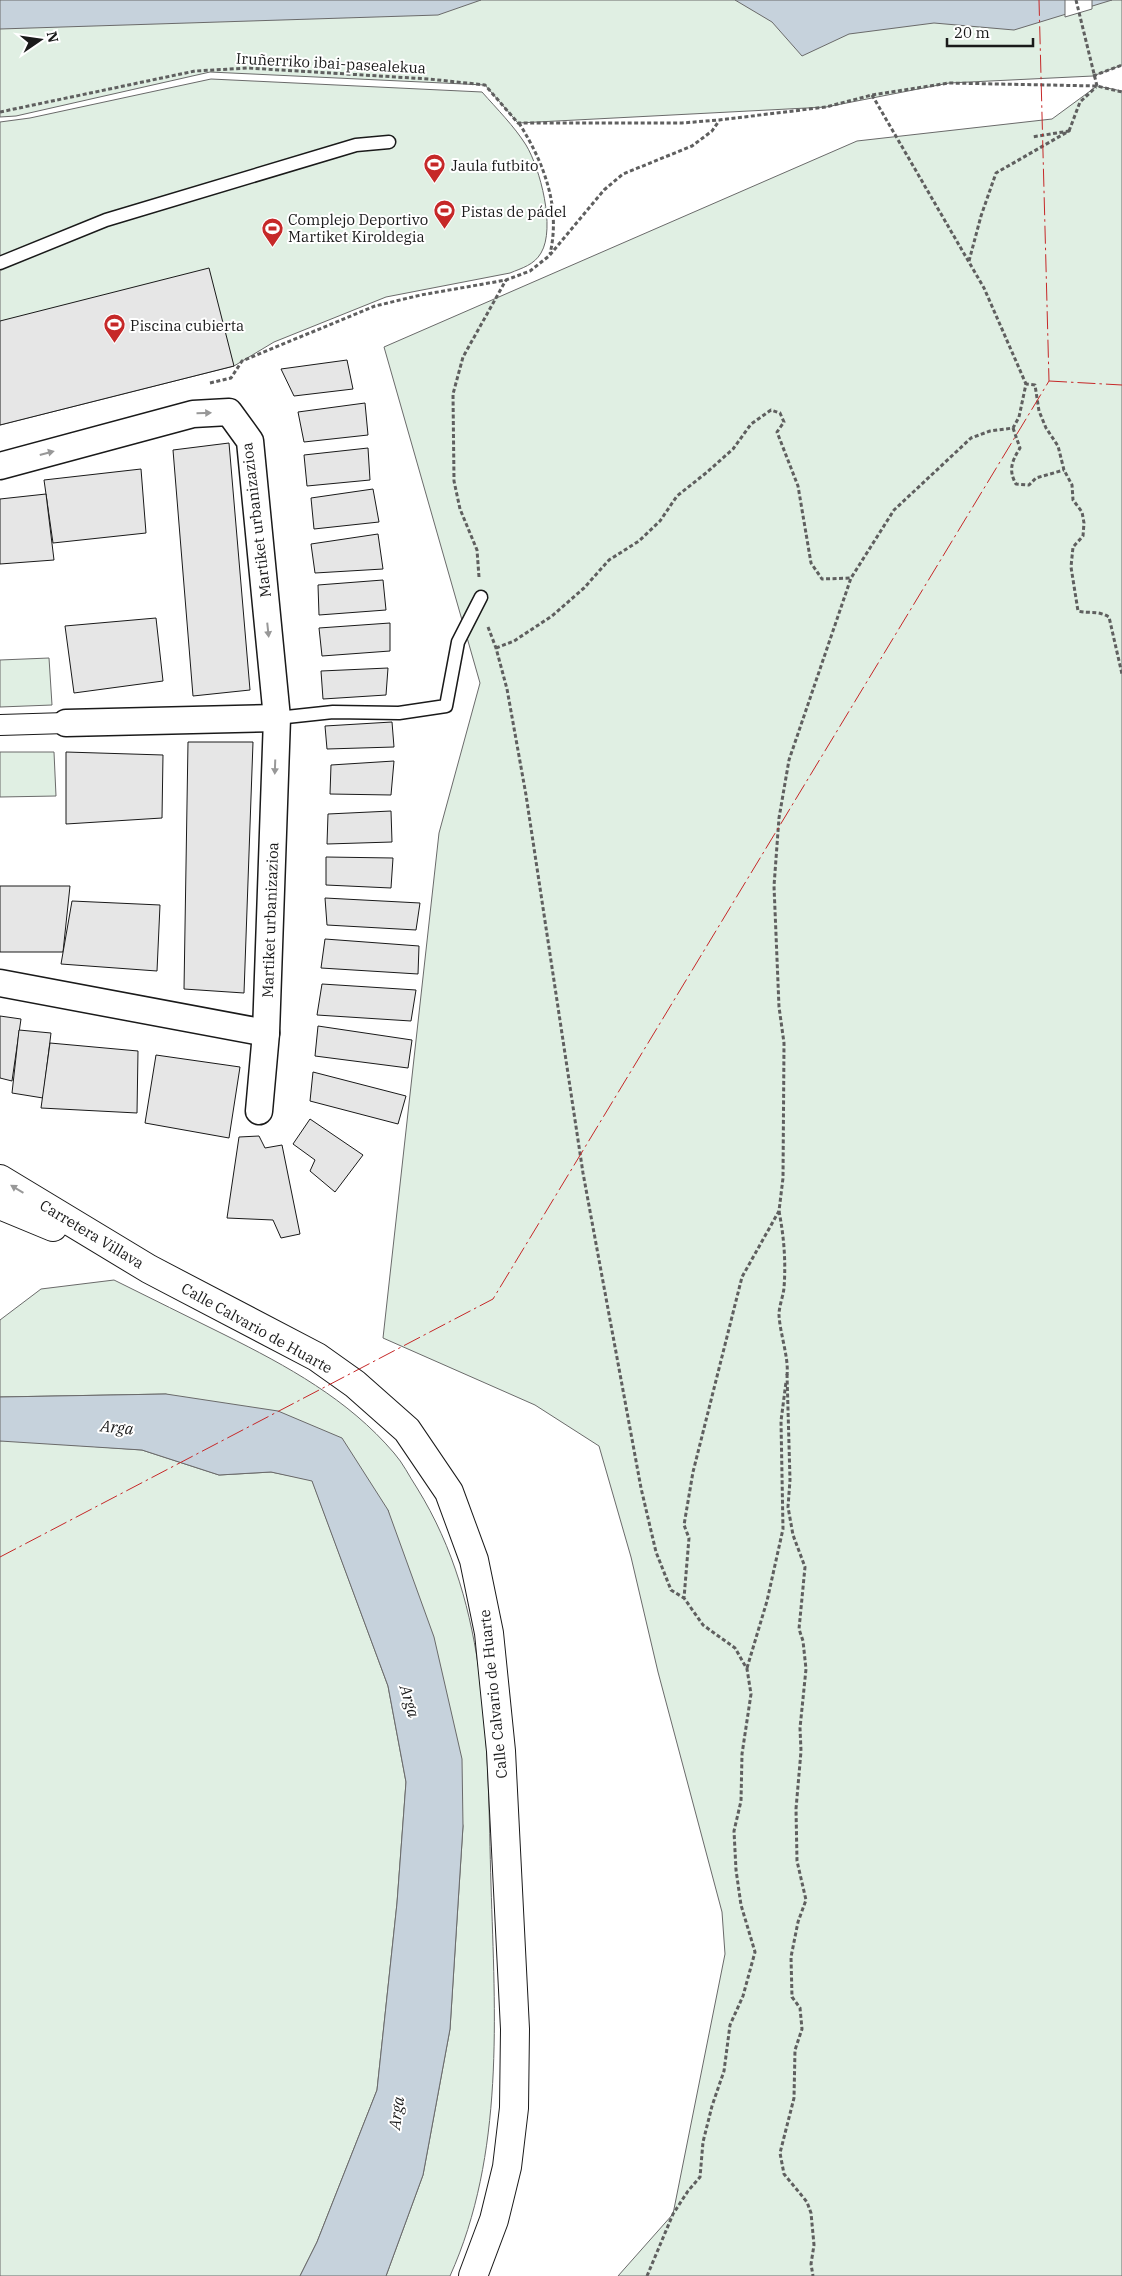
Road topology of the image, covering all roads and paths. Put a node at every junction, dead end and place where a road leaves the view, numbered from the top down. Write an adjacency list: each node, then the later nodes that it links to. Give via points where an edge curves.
1 (1076, 0): 3 (path)
2 (1122, 65): 3 (path)
3 (1094, 76): 4 (path)
4 (1097, 86): 5 (path); 6 (path, via 949,83); 10 (path, via 1080,102)
5 (1122, 92)
6 (872, 95): 8 (path, via 826,107); 14 (path)
7 (0, 112): 9 (path, Iruñerriko ibai-pasealekua, via 195,70 248,68 485,85)
8 (719, 120): 9 (path); 13 (path, via 712,131 692,146 623,174 604,190)
9 (518, 123): 13 (path, via 534,147 551,198 554,223)
10 (1069, 130): 11 (path); 14 (path, via 996,174)
11 (1032, 137)
12 (389, 142): 15 (lane, via 356,145 106,220)
13 (549, 256): 16 (path, via 530,271)
14 (969, 262): 18 (path, via 984,288)
15 (0, 263)
16 (506, 280): 17 (path, via 375,306); 23 (path, via 463,357 453,394 454,481 460,509 477,550)
17 (242, 361)
18 (1026, 384): 19 (path, via 1019,417); 21 (path, via 1035,385 1039,411 1058,446)
19 (1013, 428): 21 (path, via 1020,448 1011,462 1016,484 1029,485 1036,478); 22 (path, via 971,438 894,510)
20 (0, 466): 26 (street, Martiket urbanizazioa, one-way to 26, via 193,414 229,412 250,441)
21 (1064, 470): 25 (path, via 1084,523 1084,536 1073,547 1072,560 1078,610 1100,612 1109,617)
22 (851, 578): 24 (path, via 822,579 811,563 798,486 777,432 784,422 780,413 771,410 751,424 733,449 677,496 660,521 639,541 609,560 552,616 514,641); 34 (path, via 789,760 779,818 774,886 779,1007 784,1043 783,1178)
23 (481, 597): 24 (path, via 483,614); 26 (lane, via 458,642 446,706 399,713 332,712)
24 (496, 648): 37 (path, via 507,689 526,795 582,1163 641,1488 656,1552 670,1590)
25 (1122, 674)
26 (277, 718): 27 (street); 30 (street, Martiket urbanizazioa, one-way to 30)
27 (66, 723): 28 (street)
28 (0, 725)
29 (0, 983): 30 (street)
30 (266, 1033): 31 (street, Martiket urbanizazioa)
31 (259, 1111)
32 (0, 1179): 35 (main road, Carretera Villava, one-way to 32)
33 (0, 1205): 35 (main road, Carretera Villava)
34 (779, 1211): 36 (path, via 784,1242 784,1289 779,1312); 37 (path, via 742,1277 692,1472 684,1525 689,1538)
35 (148, 1269): 39 (main road, Calle Calvario de Huarte, via 318,1357 355,1384 407,1430 449,1492 474,1560 490,1633 501,1751 516,2029 514,2108 506,2167 494,2220)
36 (787, 1374): 38 (path, via 781,1421 783,1529 768,1601); 41 (path, via 788,1507 793,1536 805,1567 799,1629 806,1669 796,1809 798,1861 806,1900 791,1957 792,1997 800,2008 802,2030 795,2050 794,2098 780,2153 784,2174 807,2202 811,2213)
37 (684, 1598): 38 (path, via 703,1625 734,1648)
38 (747, 1669): 40 (path, via 751,1694 742,1754 741,1801 734,1831 741,1905 755,1952 744,1996 730,2025 724,2071 702,2142 700,2176 673,2214)
39 (473, 2276)
40 (647, 2276)
41 (813, 2276)

